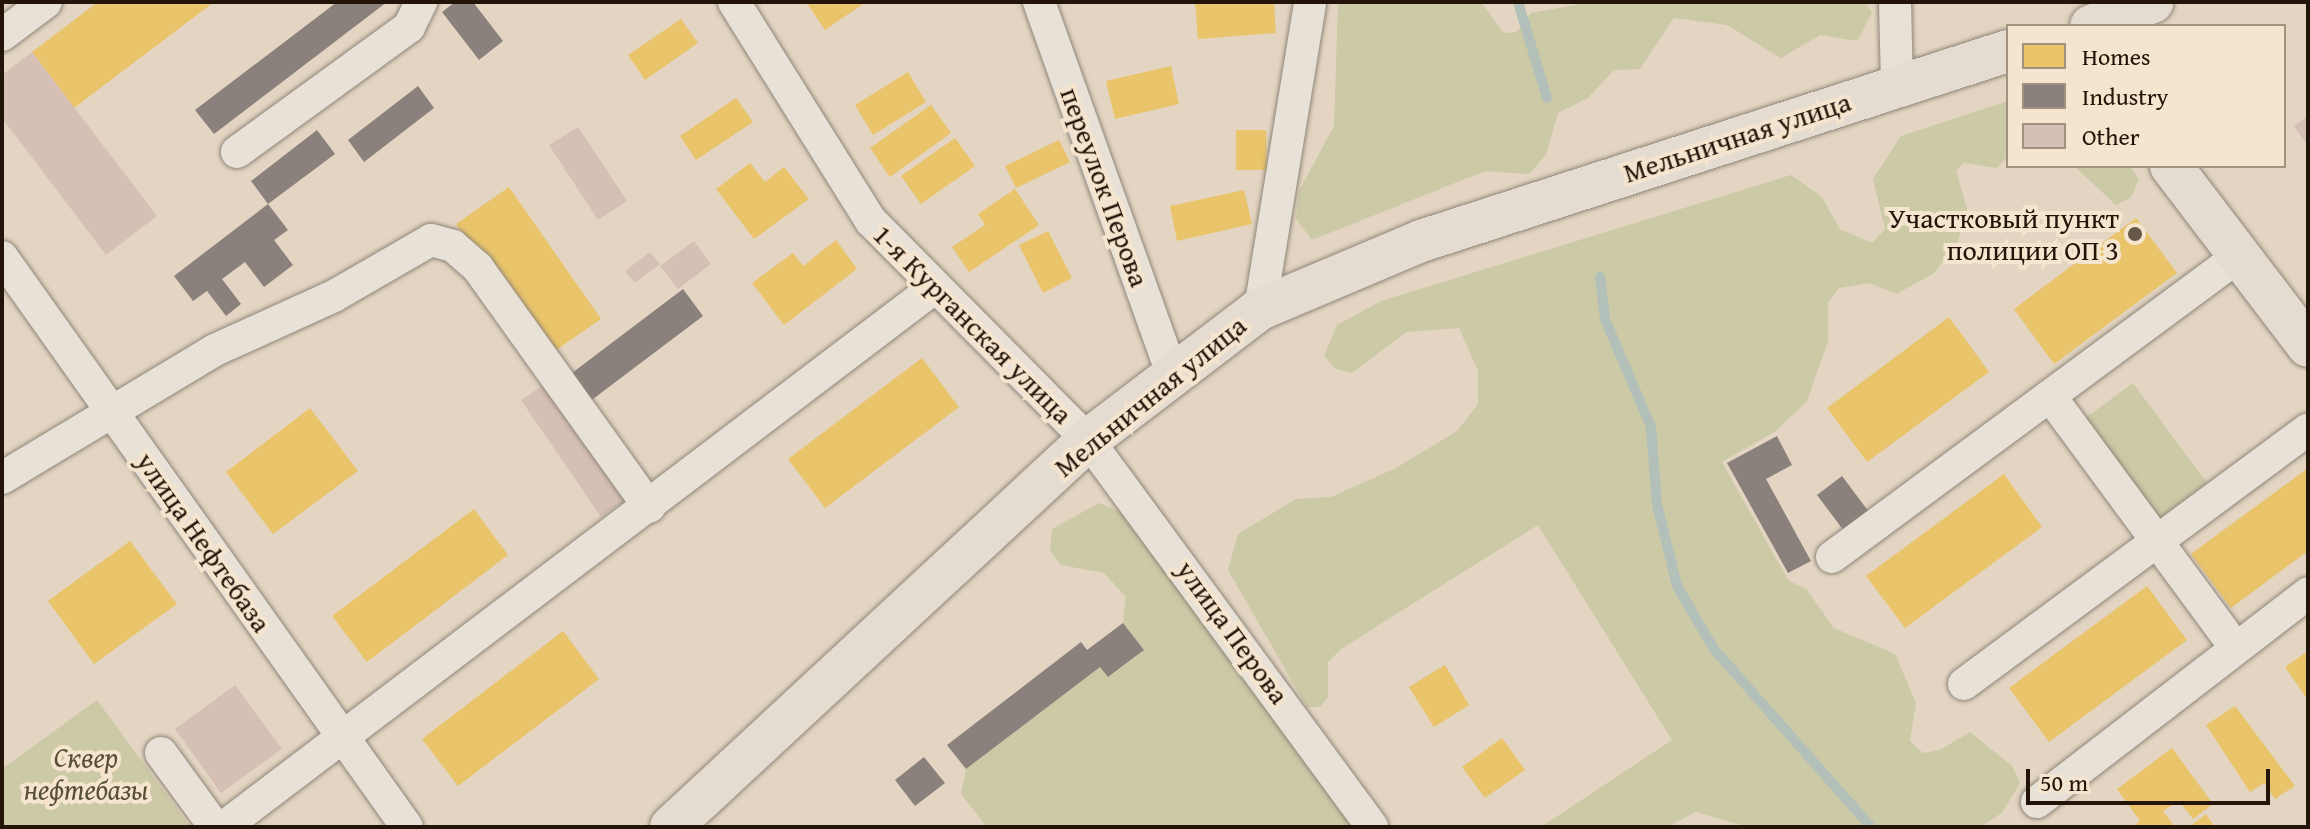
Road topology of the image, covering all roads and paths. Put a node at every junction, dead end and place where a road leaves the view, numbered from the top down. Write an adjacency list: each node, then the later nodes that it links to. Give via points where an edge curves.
1 (46, 2): 9 (street)
2 (421, 2): 12 (street, via 409,27)
3 (734, 2): 16 (street, 1-я Курганская улица, via 871,221)
4 (1039, 2): 19 (street, переулок Перова)
5 (1310, 2): 17 (street)
6 (1895, 2): 11 (street)
7 (2153, 2): 8 (main road)
8 (2099, 24)
9 (2, 35)
10 (2006, 52): 11 (main road, Мельничная улица)
11 (1897, 85): 17 (main road, Мельничная улица, via 1421,241)
12 (237, 152)
13 (2173, 168): 14 (main road)
14 (2239, 256): 18 (main road); 20 (street)
15 (2, 257): 21 (street, улица Нефтебаза)
16 (934, 288): 23 (street, 1-я Курганская улица); 25 (street)
17 (1260, 309): 19 (main road, Мельничная улица)
18 (2301, 324)
19 (1171, 371): 23 (main road, Мельничная улица)
20 (2050, 396): 26 (street); 27 (street)
21 (114, 415): 24 (street); 25 (street, via 215,350 334,296 431,240 453,246 478,268); 31 (street, улица Нефтебаза)
22 (2308, 429): 26 (street)
23 (1088, 440): 37 (main road, Мельничная улица); 38 (street, улица Перова)
24 (2, 478)
25 (649, 507): 31 (street)
26 (2158, 541): 29 (street); 30 (street)
27 (1832, 557)
28 (2308, 593): 29 (street)
29 (2236, 648): 33 (street)
30 (1964, 684)
31 (345, 740): 35 (street); 36 (street, улица Нефтебаза)
32 (161, 753): 34 (street)
33 (2037, 802)
34 (215, 827)
35 (224, 827)
36 (407, 827)
37 (671, 827)
38 (1372, 827)

